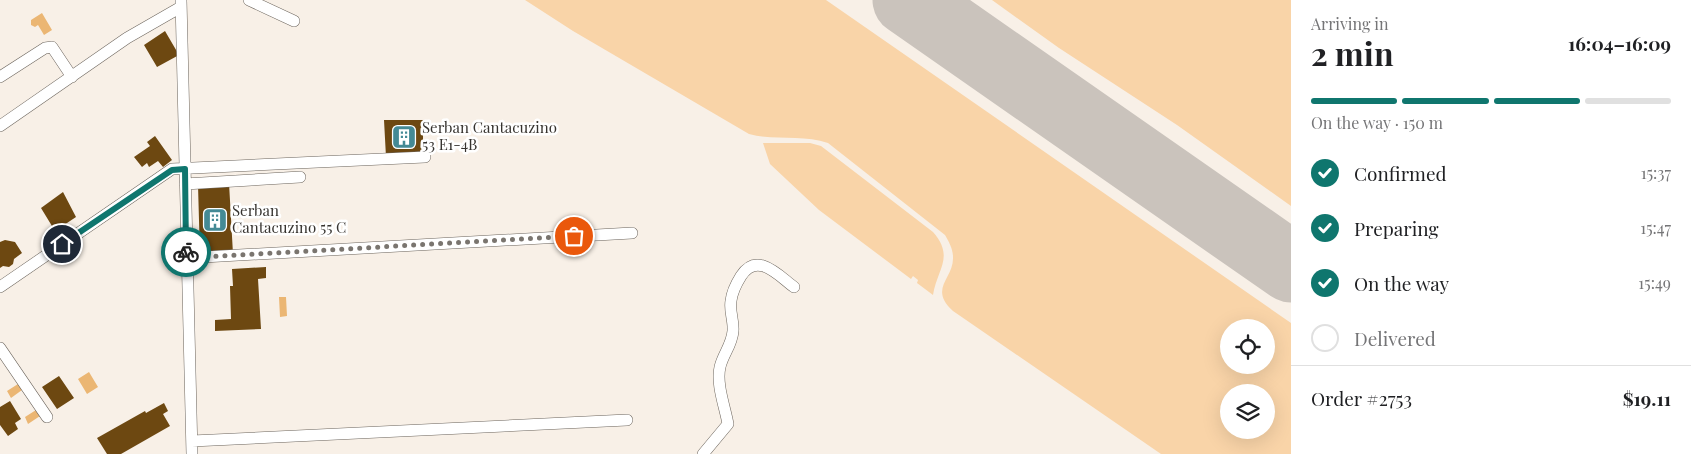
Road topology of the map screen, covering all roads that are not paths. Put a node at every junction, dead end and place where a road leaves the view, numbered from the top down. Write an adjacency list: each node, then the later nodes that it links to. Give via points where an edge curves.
1 (249, 0): 3 (street)
2 (181, 3): 4 (street); 8 (street)
3 (294, 21)
4 (72, 76): 5 (street, via 52,47 45,48); 6 (street)
5 (0, 77)
6 (0, 126)
7 (425, 157): 8 (street)
8 (185, 169): 10 (street); 13 (street, via 172,170)
9 (300, 177): 10 (street)
10 (185, 184): 12 (street)
11 (632, 233): 12 (street)
12 (186, 258): 18 (street)
13 (0, 287)
14 (794, 287): 20 (street, via 769,267 760,264 744,272 735,286 730,302 733,331 719,376 728,424)
15 (0, 348): 16 (street)
16 (47, 417)
17 (627, 420): 18 (street)
18 (198, 440): 19 (street)
19 (192, 454)
20 (703, 454)

